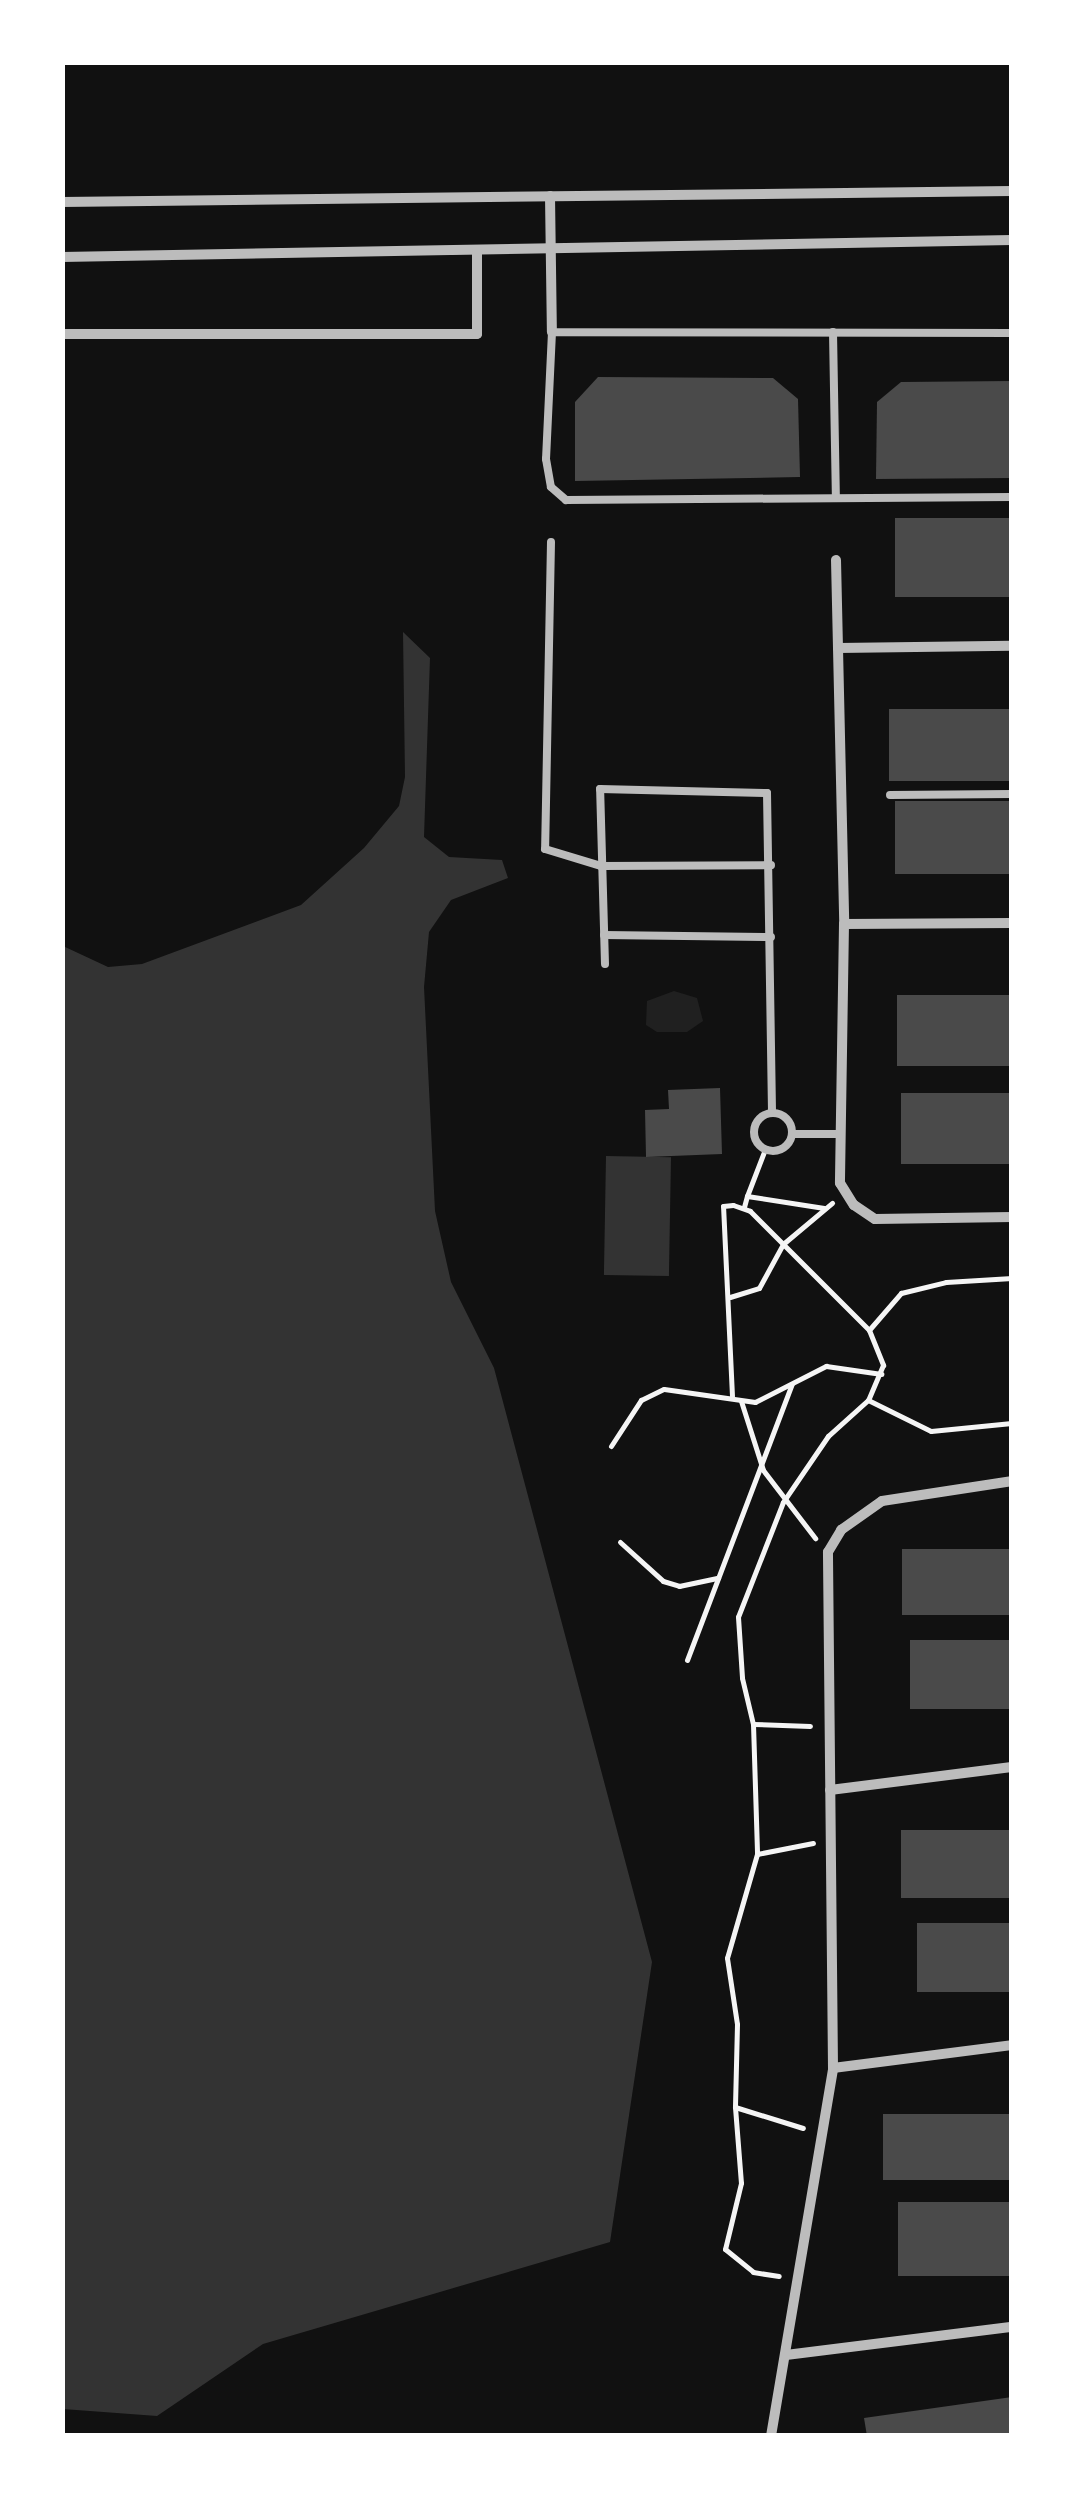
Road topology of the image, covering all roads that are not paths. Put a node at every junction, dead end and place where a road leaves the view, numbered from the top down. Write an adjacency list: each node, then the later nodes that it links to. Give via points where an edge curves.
1 (1012, 191): 2 (street)
2 (550, 196): 3 (street); 5 (street)
3 (62, 202)
4 (1012, 240): 5 (street)
5 (551, 252): 6 (street); 8 (street)
6 (478, 253): 7 (street); 11 (street, via 477,334)
7 (62, 257)
8 (552, 332): 9 (lane); 13 (lane, via 546,459 550,486 566,500)
9 (834, 332): 10 (lane); 13 (lane)
10 (1012, 333)
11 (62, 334)
12 (1012, 496): 13 (lane)
13 (836, 498)
14 (552, 542): 21 (lane, via 542,836 554,856)
15 (836, 560): 17 (street)
16 (1012, 646): 17 (street)
17 (838, 648): 23 (street)
18 (1012, 794): 19 (lane)
19 (890, 795)
20 (772, 865): 21 (lane); 21 (lane, via 767,793 610,785 597,799); 25 (lane)
21 (601, 866): 24 (lane)
22 (1012, 923): 23 (street)
23 (844, 924): 29 (street)
24 (604, 935): 25 (lane); 26 (lane)
25 (771, 937): 27 (lane)
26 (605, 964)
27 (772, 1112): 28 (lane, via 788,1120); 28 (lane, via 753,1130 764,1149 778,1150)
28 (792, 1134): 29 (lane)
29 (840, 1134): 30 (street, via 840,1183 875,1218)
30 (1012, 1217)
31 (1012, 1481): 33 (street, via 882,1501 840,1530 828,1552)
32 (1012, 1766): 33 (street)
33 (830, 1790): 35 (street)
34 (1012, 2045): 35 (street)
35 (833, 2068): 37 (street)
36 (1012, 2327): 37 (street)
37 (786, 2355): 38 (street)
38 (770, 2436)

